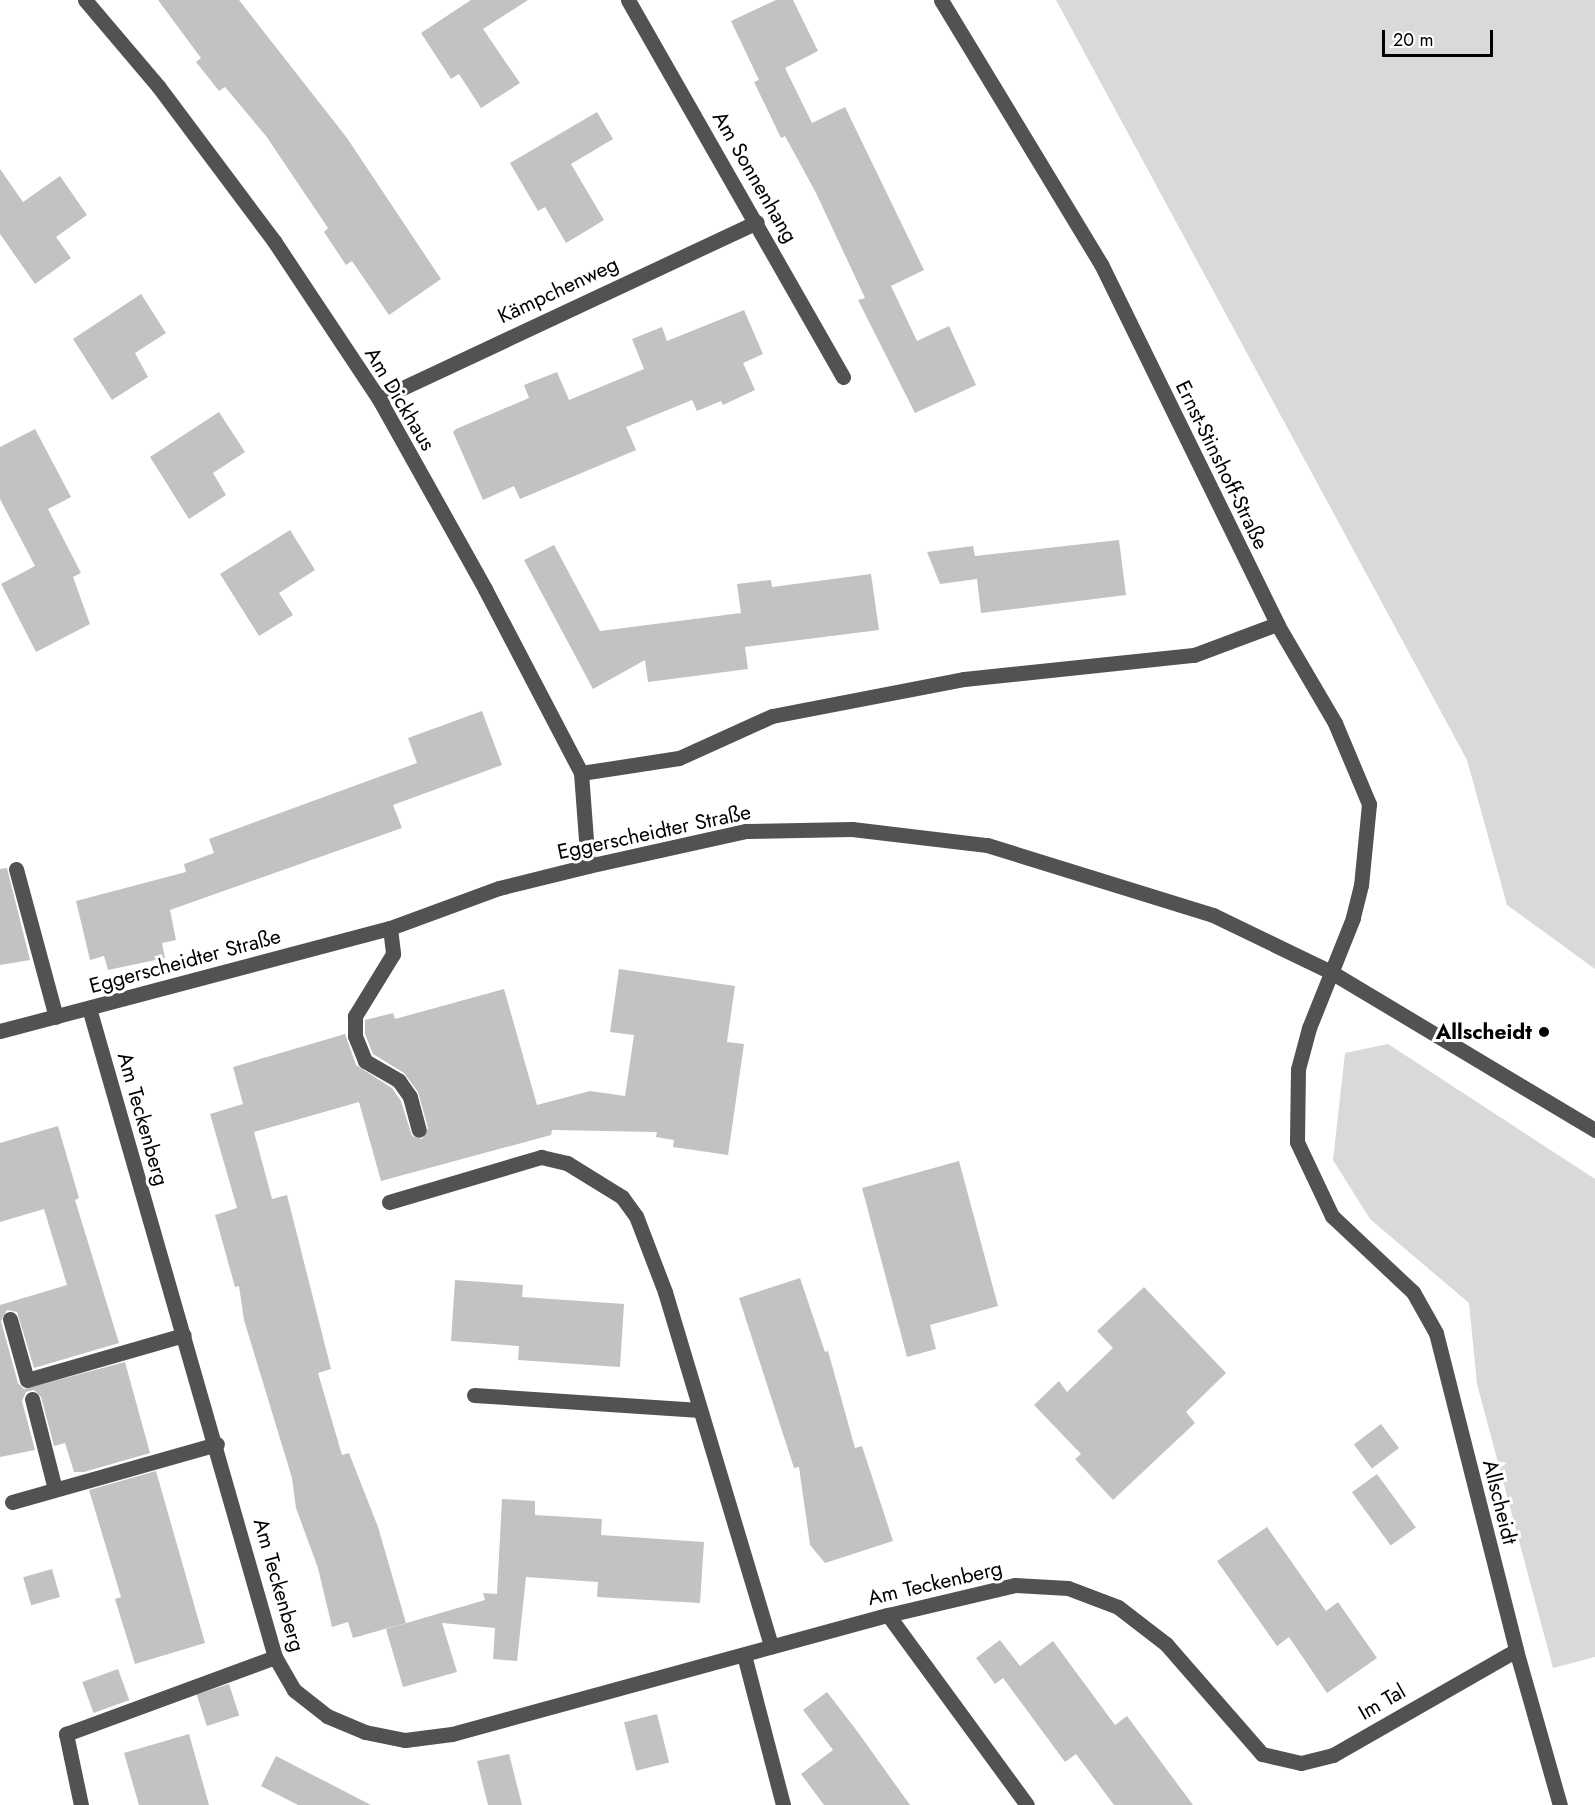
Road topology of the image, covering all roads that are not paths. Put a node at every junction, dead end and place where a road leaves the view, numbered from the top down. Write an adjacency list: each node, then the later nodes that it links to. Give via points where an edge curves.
1 (85, 0): 6 (street, Am Dickhaus, via 158,86 274,241)
2 (628, 0): 4 (street, Am Sonnenhang)
3 (941, 0): 7 (street, Ernst-Stinshoff-Straße, via 1101,264)
4 (757, 222): 5 (street, Am Sonnenhang); 6 (street, Kämpchenweg)
5 (843, 377)
6 (378, 399): 8 (street, Am Dickhaus, via 485,589)
7 (1277, 624): 8 (street, via 1194,655 964,679 772,716 679,758); 12 (street, Ernst-Stinshoff-Straße, via 1335,723 1369,804 1361,885 1353,918)
8 (581, 773): 9 (street, Am Dickhaus)
9 (588, 866): 11 (street, Eggerscheidter Straße, via 500,888); 12 (street, Eggerscheidter Straße, via 746,831 852,829 987,845 1213,915)
10 (16, 869): 14 (street)
11 (390, 928): 13 (street, Eggerscheidter Straße); 16 (street, via 393,954 355,1016 355,1036 365,1060 399,1081 410,1097)
12 (1331, 972): 17 (street, Eggerscheidter Straße); 29 (street, Allscheidt, via 1298,1069 1297,1142 1332,1216 1413,1292 1436,1333)
13 (89, 1008): 14 (street, Eggerscheidter Straße); 20 (street, Am Teckenberg)
14 (56, 1017): 15 (street, Eggerscheidter Straße)
15 (0, 1031)
16 (419, 1130)
17 (1595, 1130)
18 (390, 1202): 23 (street, via 541,1157 567,1163 622,1197 636,1216 665,1292)
19 (10, 1319): 20 (street, via 27,1380)
20 (184, 1335): 24 (street, Am Teckenberg)
21 (474, 1395): 23 (street)
22 (32, 1399): 25 (street)
23 (700, 1410): 28 (street)
24 (217, 1444): 25 (street); 31 (street, Am Teckenberg)
25 (55, 1489): 26 (street)
26 (12, 1502)
27 (888, 1615): 28 (street, Am Teckenberg); 32 (street, Am Teckenberg, via 1015,1585 1068,1588 1119,1607 1166,1644); 35 (street)
28 (771, 1646): 30 (street, Am Teckenberg)
29 (1516, 1650): 32 (street, Im Tal, via 1333,1755 1301,1763); 36 (street, Allscheidt)
30 (744, 1655): 31 (street, Am Teckenberg, via 452,1734 405,1740 365,1732 327,1716 294,1690); 34 (street)
31 (275, 1657): 33 (street, via 66,1734)
32 (1262, 1754)
33 (81, 1805)
34 (783, 1805)
35 (1027, 1805)
36 (1560, 1805)

